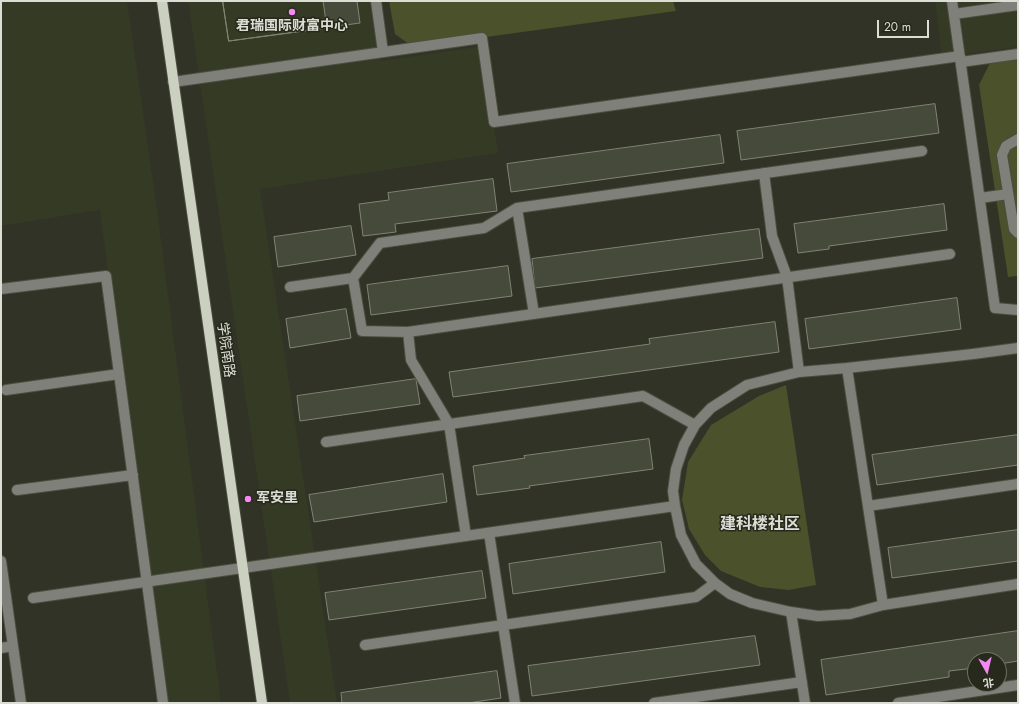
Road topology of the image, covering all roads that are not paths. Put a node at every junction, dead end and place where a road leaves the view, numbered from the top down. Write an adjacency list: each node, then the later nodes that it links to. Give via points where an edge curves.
1 (162, 1): 9 (main road, 学院南路)
2 (376, 1): 6 (street)
3 (952, 1): 5 (street)
4 (1018, 5): 5 (street)
5 (954, 14): 8 (street)
6 (382, 52): 8 (street, via 482,38 494,122); 9 (street)
7 (1018, 54): 8 (street)
8 (961, 59): 14 (street)
9 (173, 82): 41 (main road, 学院南路)
10 (1018, 139): 13 (street, via 1006,146 1002,155)
11 (922, 151): 12 (street)
12 (764, 173): 15 (street); 18 (street, via 772,236)
13 (1008, 194): 14 (street); 16 (street, via 1014,229)
14 (980, 198): 22 (street, via 995,308)
15 (517, 208): 19 (street, via 484,228 380,243); 23 (street)
16 (1018, 233)
17 (950, 254): 18 (street)
18 (787, 277): 23 (street); 27 (street)
19 (353, 278): 20 (street); 24 (street, via 362,331)
20 (290, 287)
21 (1, 289): 28 (street, via 106,276)
22 (1018, 310)
23 (534, 314): 24 (street)
24 (408, 332): 30 (street, via 411,360)
25 (1018, 348): 26 (street)
26 (847, 368): 27 (street); 37 (street)
27 (799, 372): 31 (street, via 747,385 711,408)
28 (119, 374): 29 (street); 33 (street)
29 (6, 390)
30 (449, 424): 31 (street, via 643,396); 32 (street); 39 (street)
31 (695, 426): 36 (street, via 684,445 676,469 673,491)
32 (326, 442)
33 (133, 475): 35 (street); 42 (street)
34 (1018, 484): 37 (street)
35 (17, 490)
36 (675, 506): 38 (street); 43 (street, via 681,536 696,564)
37 (868, 506): 46 (street)
38 (489, 533): 39 (street); 48 (street)
39 (466, 536): 41 (street)
40 (1, 561): 50 (street)
41 (242, 569): 42 (street); 56 (main road, 学院南路)
42 (147, 582): 45 (street); 55 (street)
43 (715, 583): 47 (street, via 730,594); 48 (street, via 696,597)
44 (1018, 584): 46 (street)
45 (33, 598)
46 (883, 605): 47 (street, via 850,614 818,616)
47 (791, 612): 52 (street)
48 (503, 625): 49 (street); 57 (street)
49 (365, 645)
50 (13, 646): 51 (street); 54 (street)
51 (1, 648)
52 (802, 682): 58 (street); 59 (street)
53 (1018, 685): 60 (street)
54 (21, 703)
55 (163, 703)
56 (262, 703)
57 (516, 703)
58 (654, 703)
59 (805, 703)
60 (898, 703)

